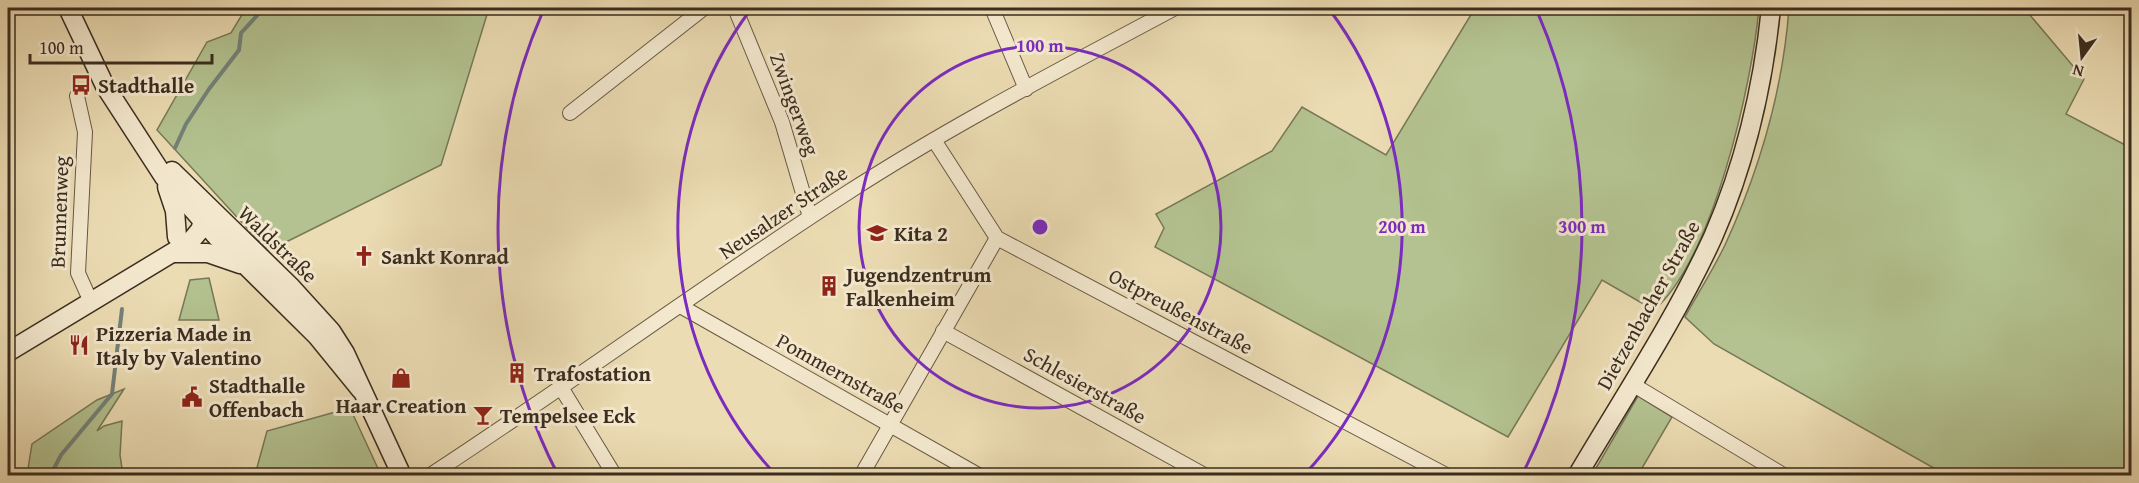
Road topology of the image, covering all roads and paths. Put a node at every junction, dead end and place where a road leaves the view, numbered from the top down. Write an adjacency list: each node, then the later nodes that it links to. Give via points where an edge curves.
1 (68, 8): 11 (main road, Waldstraße, via 105,86)
2 (704, 8): 9 (street)
3 (735, 8): 14 (street, Zwingerweg, via 782,122)
4 (992, 8): 7 (street)
5 (1175, 8): 7 (street, Neusalzer Straße)
6 (1771, 8): 23 (main road, Dietzenbacher Straße, via 1759,92 1731,191 1700,264)
7 (1026, 89): 10 (street, Neusalzer Straße)
8 (77, 96): 19 (street, Brunnenweg, via 85,132 78,273)
9 (570, 113)
10 (934, 140): 14 (street, Neusalzer Straße); 16 (street, Ostpreußenstraße)
11 (145, 144): 12 (main road, Waldstraße); 13 (main road, Waldstraße)
12 (164, 177): 13 (main road, Waldstraße); 15 (main road, via 175,211)
13 (206, 214): 15 (main road); 17 (main road, via 190,242); 18 (main road, Waldstraße); 25 (main road, Waldstraße, via 228,227 291,286 331,331)
14 (810, 217): 20 (street, Neusalzer Straße)
15 (177, 237): 17 (main road)
16 (997, 238): 21 (street); 35 (street, Ostpreußenstraße)
17 (166, 255): 18 (main road, via 208,254); 19 (main road)
18 (247, 267): 25 (main road, Waldstraße, via 316,336)
19 (91, 302): 22 (main road)
20 (682, 307): 24 (street, Neusalzer Straße); 26 (street, Pommernstraße)
21 (943, 331): 26 (street); 34 (street, Schlesierstraße)
22 (8, 352)
23 (1632, 384): 36 (main road, Dietzenbacher Straße); 37 (street)
24 (562, 389): 29 (street, Neusalzer Straße); 30 (street)
25 (361, 390): 28 (main road, Waldstraße)
26 (890, 424): 27 (street, Pommernstraße); 31 (street)
27 (954, 461): 32 (street); 33 (street, Pommernstraße)
28 (402, 476)
29 (429, 476)
30 (615, 476)
31 (861, 476)
32 (960, 476)
33 (980, 476)
34 (1206, 476)
35 (1448, 476)
36 (1577, 476)
37 (1785, 476)

